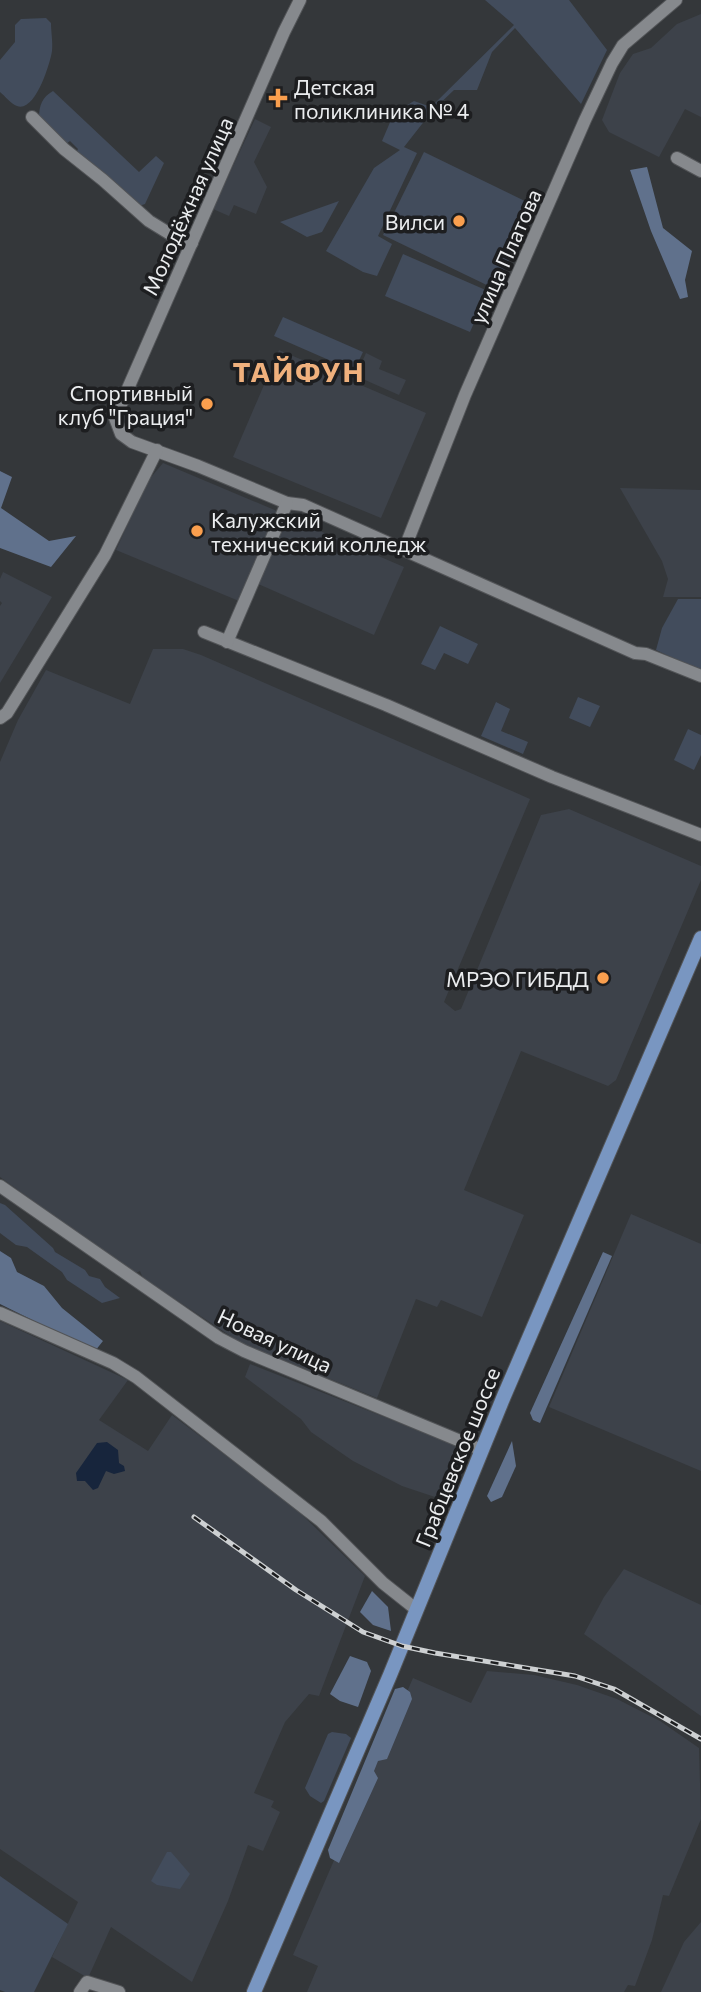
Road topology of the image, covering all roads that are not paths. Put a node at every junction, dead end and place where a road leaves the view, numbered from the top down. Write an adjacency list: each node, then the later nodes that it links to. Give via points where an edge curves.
1 (300, 0): 6 (street, Молодёжная улица)
2 (675, 0): 9 (street, улица Платова, via 623,45 612,63 465,395)
3 (32, 117): 6 (street, via 149,221)
4 (677, 158): 5 (street)
5 (701, 171)
6 (192, 243): 7 (street, Молодёжная улица, via 115,418 118,429 132,442)
7 (157, 450): 8 (street); 13 (street, via 105,555)
8 (287, 503): 9 (street, via 303,505); 11 (street)
9 (404, 550): 12 (street, via 635,653)
10 (204, 632): 11 (street)
11 (227, 642): 14 (street)
12 (701, 676)
13 (0, 718)
14 (701, 835)
15 (701, 938): 18 (main road, Грабцевское шоссе)
16 (0, 1186): 18 (street, Новая улица, via 219,1338)
17 (0, 1313): 19 (street, via 136,1377 321,1521)
18 (482, 1450): 19 (main road, Грабцевское шоссе)
19 (417, 1610): 22 (main road, Грабцевское шоссе)
20 (80, 1992): 21 (street, via 88,1982)
21 (118, 1992)
22 (254, 1992)

